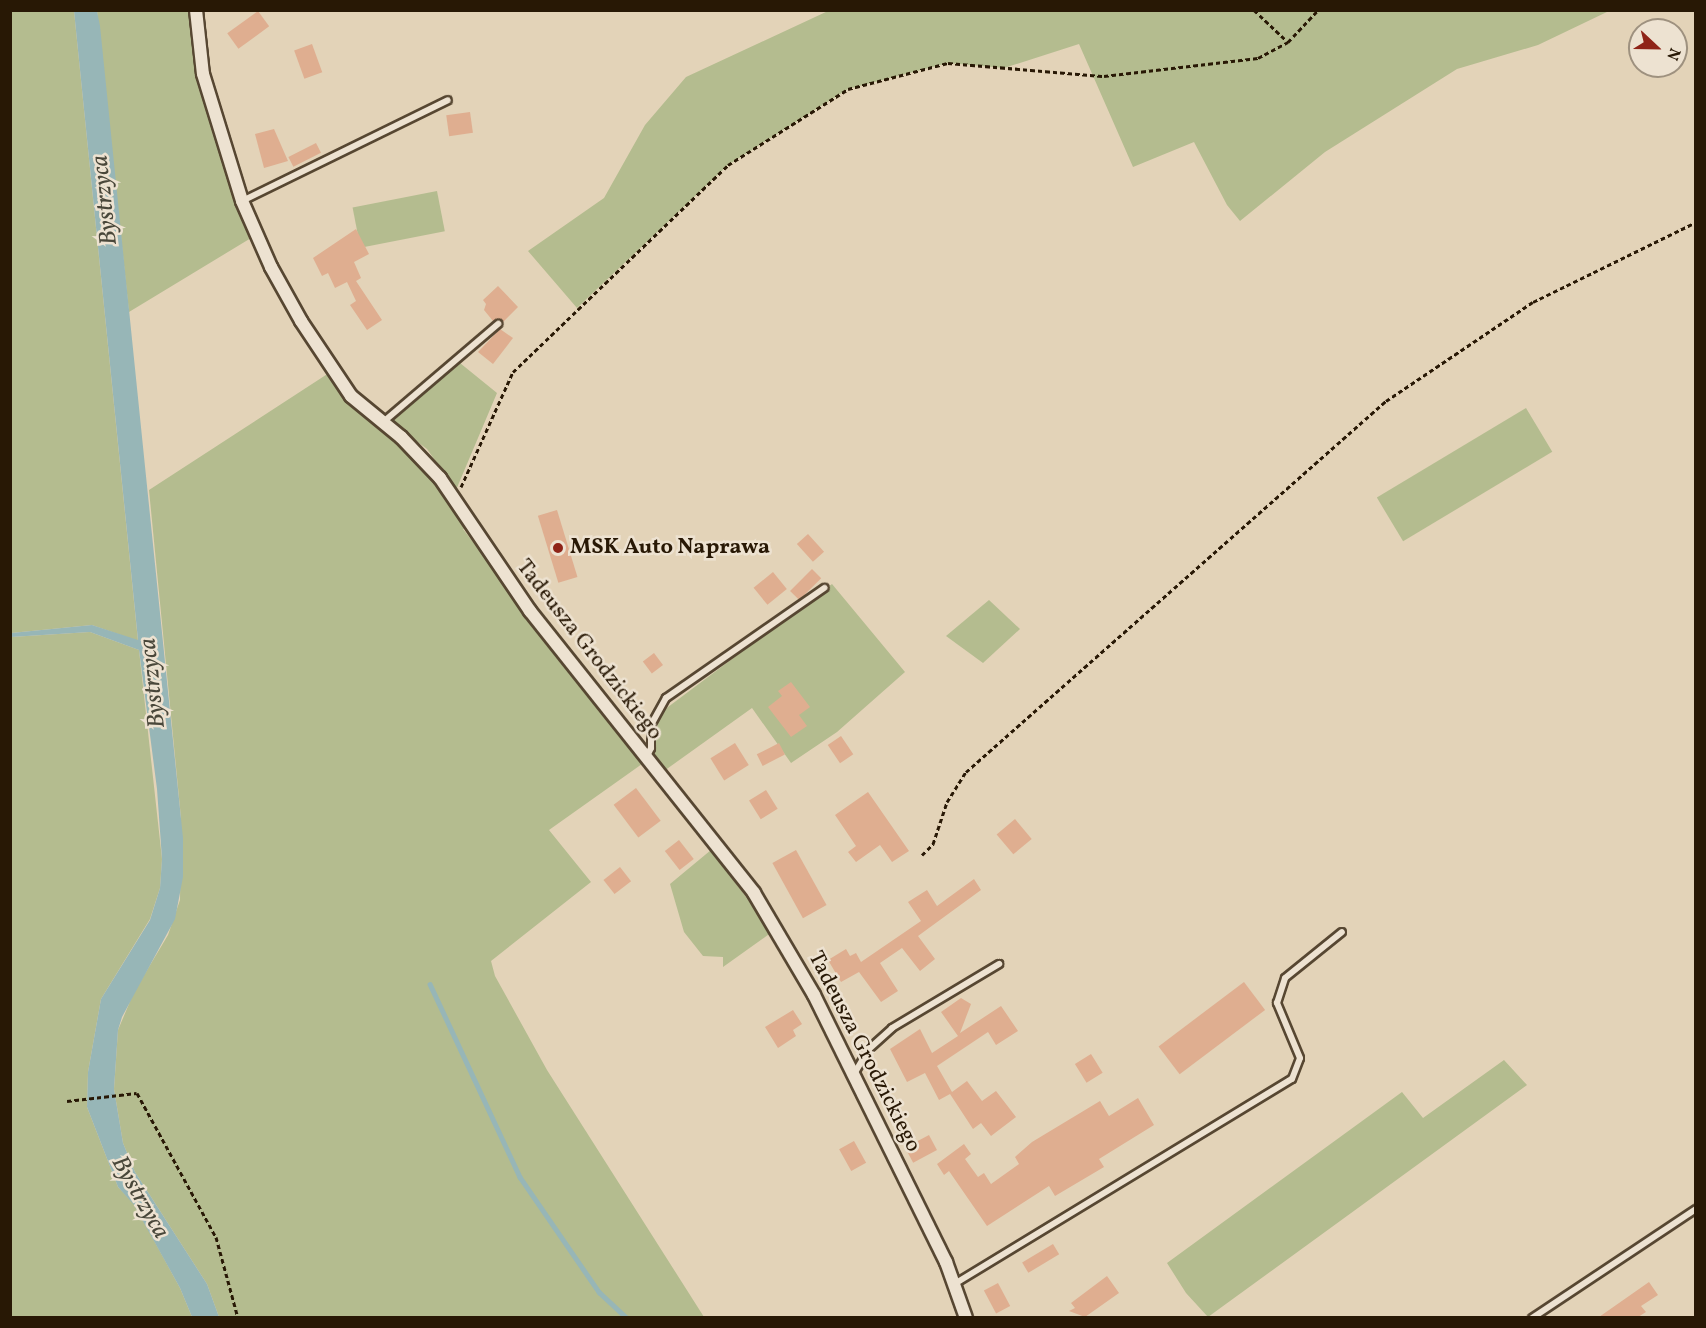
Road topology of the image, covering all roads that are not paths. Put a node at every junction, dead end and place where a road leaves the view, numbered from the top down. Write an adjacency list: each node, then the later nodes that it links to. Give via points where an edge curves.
1 (196, 10): 3 (street, Tadeusza Grodzickiego, via 203,74)
2 (448, 100): 3 (lane)
3 (243, 201): 5 (street, Tadeusza Grodzickiego, via 271,267 316,346 351,396)
4 (498, 324): 5 (lane)
5 (382, 423): 7 (street, Tadeusza Grodzickiego, via 431,467 517,594)
6 (824, 588): 7 (lane, via 666,698 651,725 651,748)
7 (646, 758): 10 (street, Tadeusza Grodzickiego, via 754,893 804,976)
8 (1342, 932): 12 (lane, via 1286,978 1277,1003 1300,1058 1292,1079)
9 (999, 964): 10 (lane, via 892,1028 869,1048)
10 (852, 1076): 12 (street, Tadeusza Grodzickiego)
11 (1695, 1209): 14 (lane)
12 (956, 1283): 13 (street, Tadeusza Grodzickiego)
13 (966, 1317)
14 (1532, 1317)

